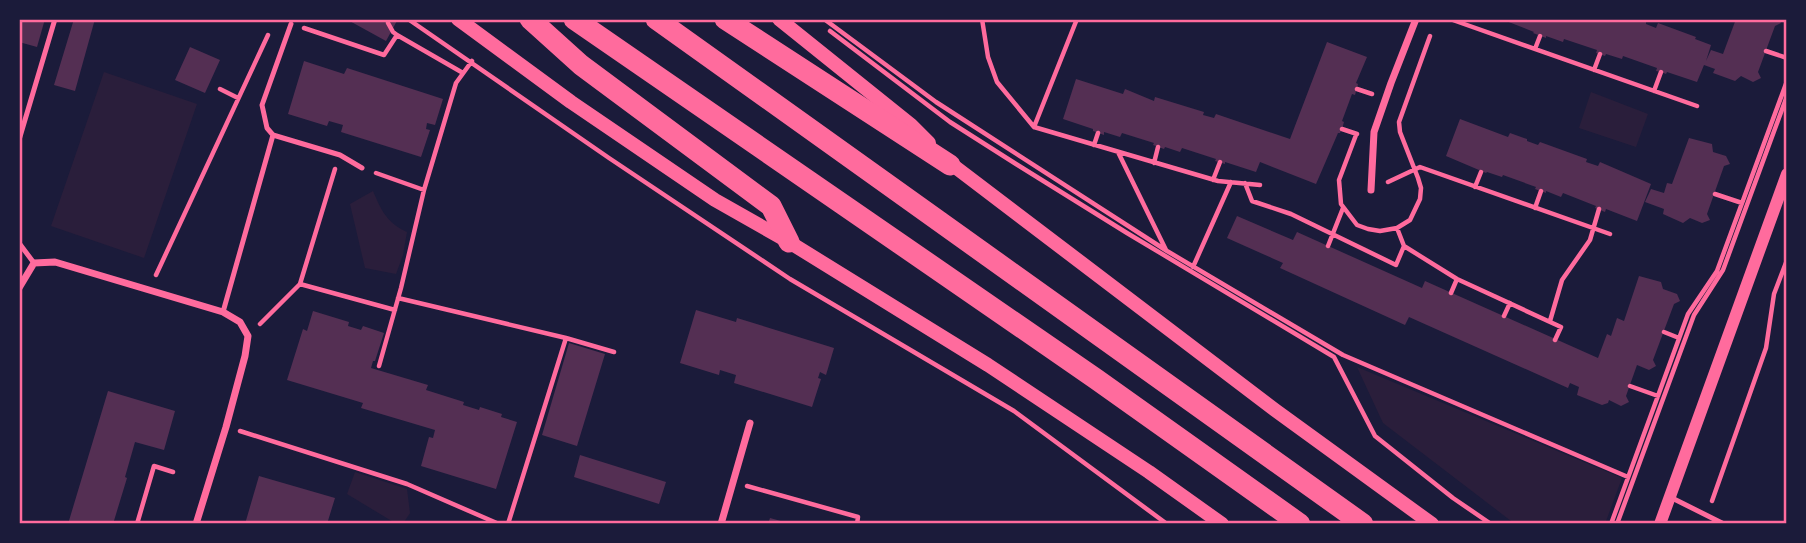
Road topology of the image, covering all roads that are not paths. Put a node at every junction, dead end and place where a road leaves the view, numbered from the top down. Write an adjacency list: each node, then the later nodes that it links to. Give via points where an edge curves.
1 (55, 19): 11 (lane)
2 (458, 19): 16 (main road, via 715,200)
3 (530, 19): 16 (highway, via 580,65 771,206)
4 (574, 19): 26 (highway)
5 (656, 19): 27 (highway)
6 (725, 19): 12 (highway)
7 (779, 19): 12 (main road, via 911,125)
8 (1416, 19): 15 (street, via 1374,132)
9 (291, 24): 10 (lane, via 262,105)
10 (273, 135): 13 (lane, via 340,155); 20 (lane)
11 (19, 140)
12 (950, 165): 28 (main road)
13 (362, 168)
14 (1787, 174): 22 (street)
15 (1371, 190)
16 (789, 242): 25 (main road, via 988,365)
17 (19, 243): 18 (lane)
18 (34, 263): 19 (street); 20 (street, via 55,262)
19 (19, 289)
20 (223, 312): 23 (street, via 240,322 247,336 245,356)
21 (750, 423): 24 (street)
22 (1670, 497): 29 (street); 30 (lane)
23 (196, 524)
24 (720, 524)
25 (1222, 524)
26 (1300, 524)
27 (1363, 524)
28 (1432, 524)
29 (1660, 524)
30 (1724, 524)

